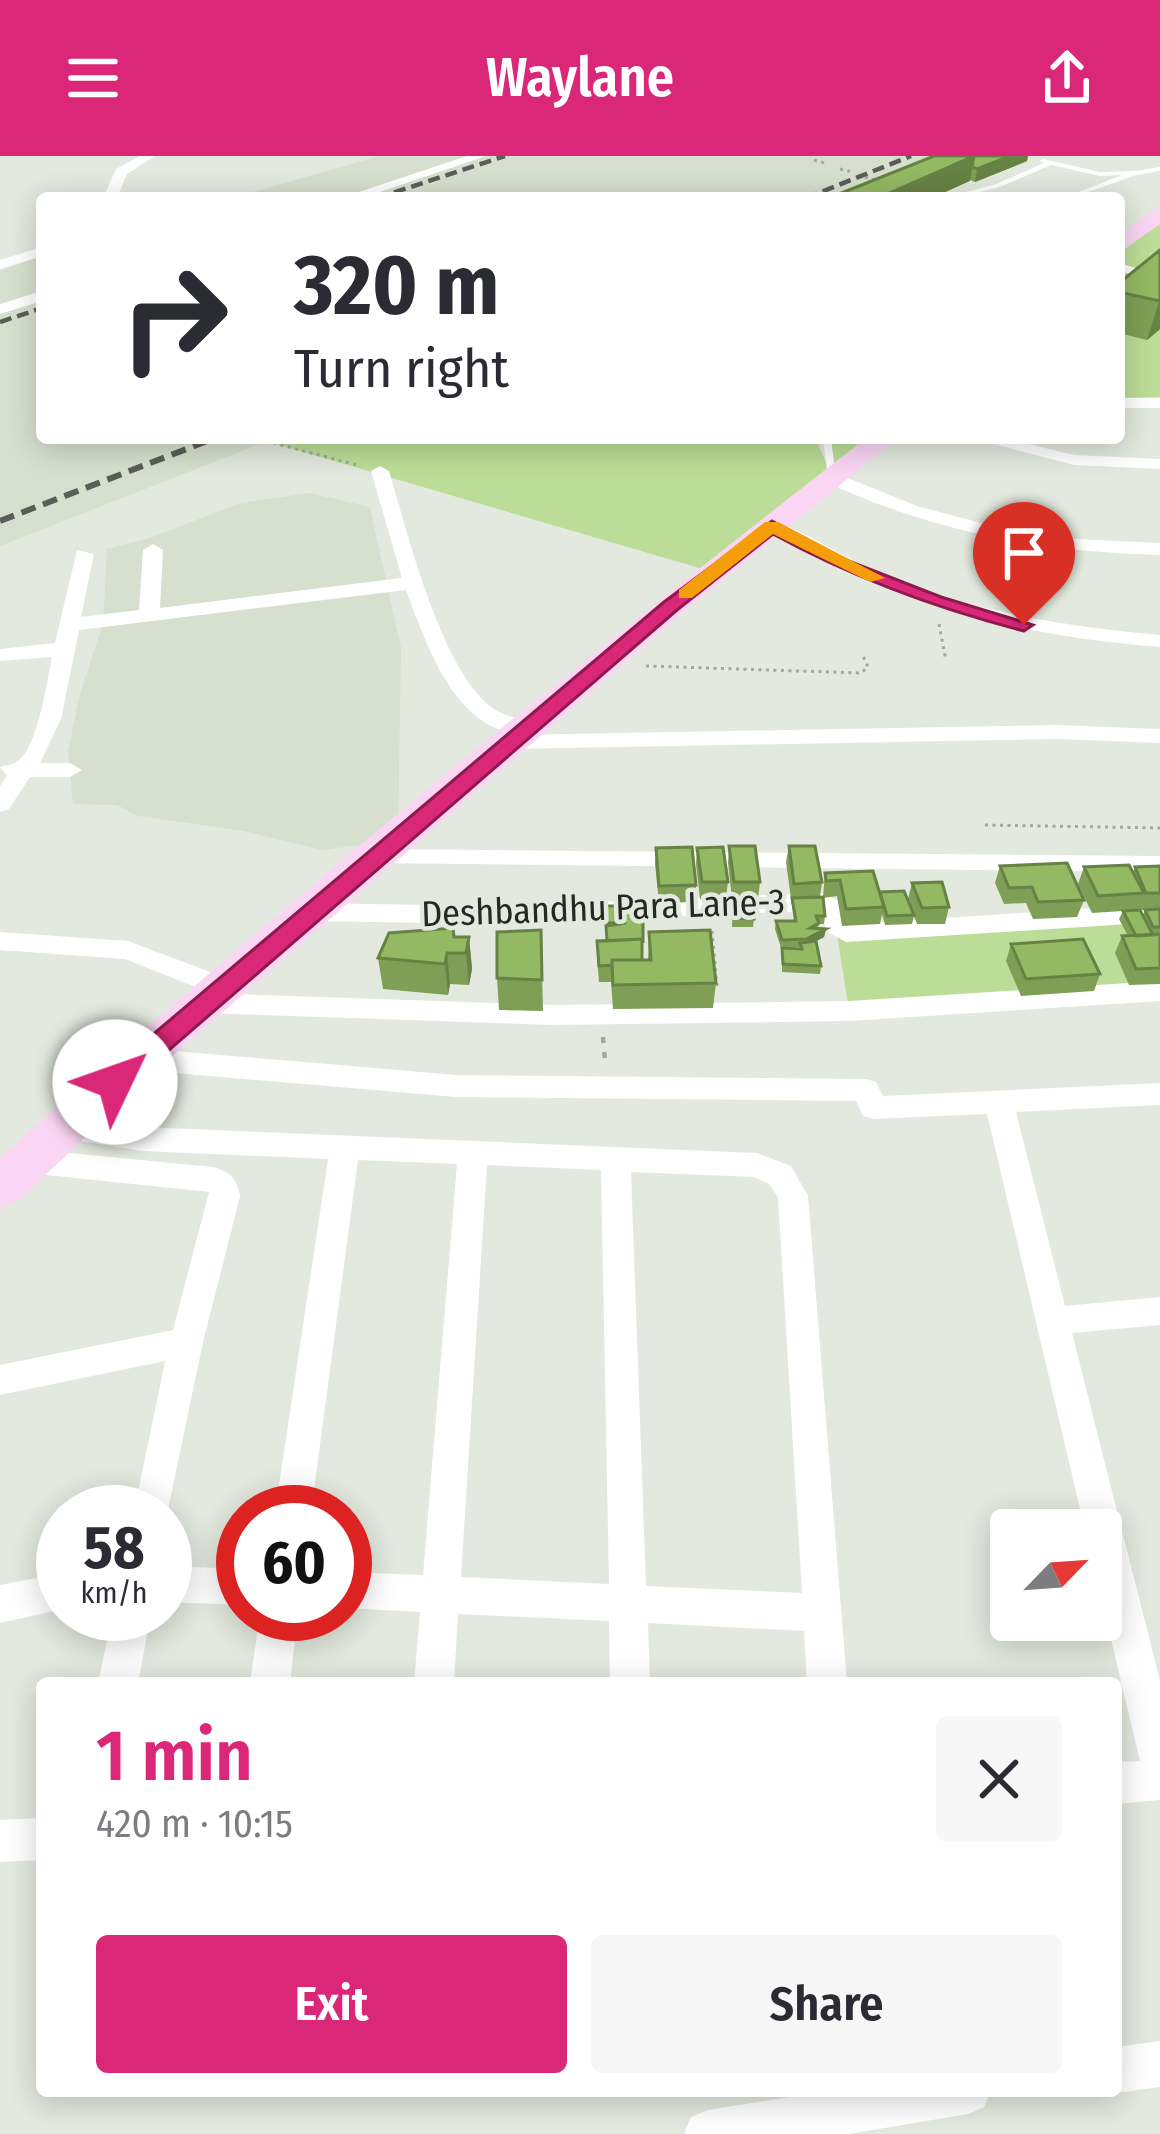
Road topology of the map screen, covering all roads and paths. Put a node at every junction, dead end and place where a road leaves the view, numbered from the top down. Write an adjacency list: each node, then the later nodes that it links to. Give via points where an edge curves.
1 (149, 156): 13 (street, via 122,172)
2 (480, 156): 14 (street)
3 (1034, 159): 5 (lane)
4 (814, 160): 6 (path)
5 (1050, 163): 10 (lane); 15 (lane)
6 (827, 164)
7 (840, 169): 9 (path)
8 (1160, 169): 10 (lane)
9 (853, 172)
10 (1135, 173): 16 (lane)
11 (865, 177): 12 (path)
12 (880, 182)
13 (113, 192)
14 (367, 192)
15 (961, 192)
16 (1083, 192)
17 (1159, 216): 18 (main road)
18 (1125, 238)
19 (36, 253): 20 (street)
20 (0, 265)
21 (1125, 268): 22 (street, via 1152,275)
22 (1125, 297)
23 (36, 298): 24 (street)
24 (0, 309)
25 (1125, 403): 26 (street)
26 (1160, 403)
27 (277, 444): 32 (path)
28 (828, 444): 33 (lane)
29 (876, 444): 33 (main road)
30 (1006, 444): 31 (street, via 1074,460)
31 (1160, 464)
32 (380, 471): 38 (street)
33 (833, 478): 34 (main road); 35 (street, via 988,530)
34 (772, 526): 39 (street); 47 (main road)
35 (1160, 549)
36 (153, 550): 40 (street)
37 (84, 554): 41 (street)
38 (413, 583): 40 (street); 48 (street, via 472,701)
39 (934, 601): 42 (street, via 1056,632); 46 (path)
40 (149, 616): 41 (street)
41 (69, 626): 43 (street)
42 (1160, 641)
43 (64, 650): 44 (street); 50 (street, via 50,719 34,754)
44 (0, 655)
45 (863, 656): 47 (path, via 868,667 861,673)
46 (946, 661)
47 (604, 663): 48 (main road)
48 (521, 734): 49 (street); 55 (main road)
49 (1160, 736)
50 (10, 770): 51 (street); 52 (street)
51 (70, 770)
52 (0, 804)
53 (985, 824): 54 (path)
54 (1160, 827)
55 (378, 857): 56 (street); 58 (main road)
56 (1160, 864)
57 (709, 908): 58 (street, Deshbandhu Para Lane-3); 59 (street, Deshbandhu Para Lane-3, via 821,902 846,933); 63 (path)
58 (313, 913): 62 (main road)
59 (1160, 913)
60 (0, 940): 62 (street, via 128,950)
61 (1160, 991): 63 (street)
62 (215, 995): 64 (street); 65 (main road)
63 (720, 1012): 64 (street)
64 (602, 1013): 66 (path)
65 (139, 1059): 66 (street, via 456,1086); 69 (main road)
66 (607, 1089): 68 (street, via 866,1090 872,1108)
67 (1160, 1094): 68 (street)
68 (998, 1100): 75 (street)
69 (67, 1128): 70 (street); 73 (main road)
70 (344, 1149): 71 (street); 79 (street)
71 (473, 1155): 72 (street); 82 (street)
72 (616, 1162): 84 (street); 85 (street, via 757,1165 780,1175 793,1196)
73 (14, 1175): 76 (street, via 224,1185)
74 (1160, 1311): 75 (street)
75 (1050, 1321): 93 (street)
76 (186, 1342): 77 (street); 78 (street)
77 (0, 1380)
78 (157, 1485)
79 (297, 1485)
80 (372, 1592): 82 (street)
81 (36, 1593): 83 (street)
82 (441, 1594): 84 (street); 90 (street)
83 (1, 1595)
84 (628, 1604): 85 (street); 91 (street)
85 (822, 1613): 92 (street)
86 (127, 1641): 88 (street)
87 (275, 1641): 89 (street)
88 (119, 1677)
89 (271, 1677)
90 (434, 1677)
91 (630, 1677)
92 (827, 1677)
93 (1160, 1760)
94 (1160, 1780): 95 (street)
95 (1122, 1783)
96 (36, 1839): 97 (street)
97 (0, 1840)
98 (1160, 2064): 99 (street)
99 (1122, 2068)
100 (932, 2097): 101 (street)
101 (708, 2134)

